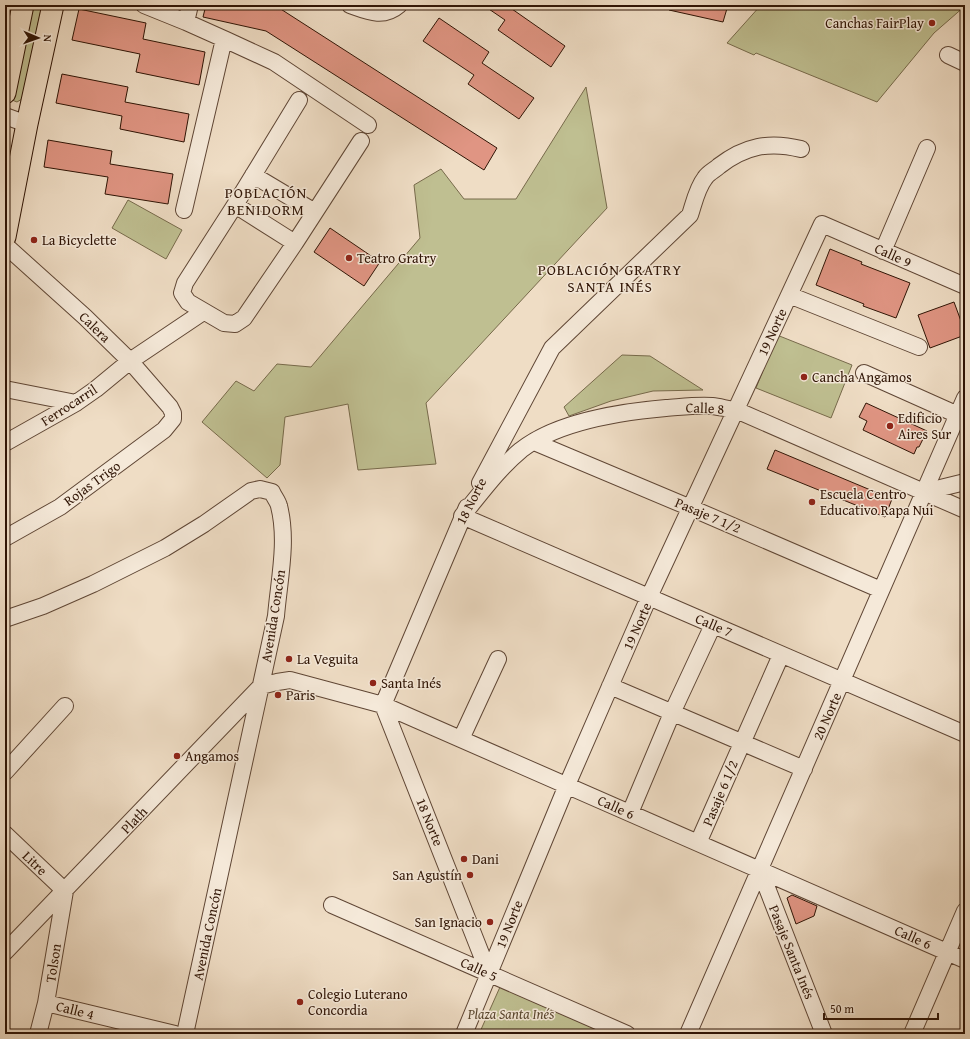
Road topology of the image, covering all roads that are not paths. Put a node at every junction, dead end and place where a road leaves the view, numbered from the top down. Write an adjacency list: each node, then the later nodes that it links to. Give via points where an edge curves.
1 (23, 5): 11 (main road)
2 (53, 5): 14 (main road)
3 (144, 5): 7 (street)
4 (190, 5): 7 (street)
5 (350, 5): 6 (street, via 374,14 394,9)
6 (399, 5)
7 (186, 22): 8 (street)
8 (224, 39): 15 (street, via 274,62); 21 (street)
9 (948, 55): 10 (street)
10 (965, 63)
11 (5, 93)
12 (298, 100): 19 (street)
13 (5, 116): 14 (street)
14 (27, 124): 24 (main road)
15 (368, 125)
16 (361, 141): 22 (street)
17 (927, 148): 27 (street)
18 (801, 149): 46 (street, 18 Norte, via 777,145 754,148 732,157 705,177 690,215 552,348)
19 (253, 175): 20 (street); 22 (street)
20 (235, 206): 25 (street); 30 (street, via 183,289 182,293 188,302)
21 (184, 210)
22 (315, 212): 25 (street)
23 (822, 224): 27 (street, Calle 9); 29 (street, 19 Norte)
24 (5, 237)
25 (295, 244): 30 (street, via 240,321 235,324 224,323)
26 (5, 245): 32 (street, Calera)
27 (883, 251): 28 (street, Calle 9)
28 (965, 286)
29 (789, 295): 31 (street); 37 (street, 19 Norte)
30 (203, 312): 32 (street, Ferrocarril)
31 (919, 347)
32 (130, 361): 36 (street, Ferrocarril); 39 (street, Calera, via 170,407)
33 (864, 373): 38 (street)
34 (5, 389): 36 (street)
35 (965, 398): 38 (street, 20 Norte)
36 (76, 403): 41 (street, Ferrocarril)
37 (736, 410): 40 (street, Calle 8, via 690,406 621,413 580,423 547,434); 43 (street, Calle 8); 44 (street, 19 Norte)
38 (958, 415): 43 (street, 20 Norte)
39 (173, 419): 47 (street, Rojas Trigo, via 164,430 60,507)
40 (534, 442): 44 (street, Pasaje 7 1/2); 46 (street, Calle 8, via 497,473)
41 (5, 443)
42 (965, 482): 43 (street)
43 (924, 492): 45 (street, Calle 8); 48 (street, 20 Norte)
44 (692, 508): 48 (street, Pasaje 7 1/2); 49 (street, 19 Norte)
45 (965, 510)
46 (462, 516): 49 (street, Calle 7); 57 (street, 18 Norte)
47 (5, 538)
48 (881, 590): 54 (street, 20 Norte)
49 (649, 597): 51 (street, Calle 7); 56 (street, 19 Norte)
50 (5, 619): 55 (street, Avenida Concón, via 93,584 165,548 251,491 260,489 272,492 279,504 282,548 276,616)
51 (713, 625): 52 (street, Calle 7); 59 (street)
52 (781, 655): 54 (street, Calle 7); 62 (street, Pasaje 6 1/2)
53 (498, 659): 61 (street)
54 (842, 681): 60 (street, Calle 7); 63 (street, 20 Norte)
55 (261, 686): 57 (street, Calle 6, via 290,680); 70 (street, Plath); 80 (street, Avenida Concón)
56 (610, 686): 59 (street, Pasaje 6 1/2); 65 (street, 19 Norte)
57 (383, 705): 61 (street, Calle 6); 76 (street, 18 Norte)
58 (65, 706): 64 (street)
59 (672, 713): 62 (street, Pasaje 6 1/2); 66 (street)
60 (965, 734)
61 (461, 739): 65 (street, Calle 6)
62 (742, 742): 63 (street, Pasaje 6 1/2); 68 (street, Pasaje 6 1/2)
63 (804, 769): 69 (street, 20 Norte)
64 (5, 772)
65 (566, 785): 66 (street, Calle 6); 76 (street, 19 Norte)
66 (630, 813): 68 (street, Calle 6)
67 (5, 834): 70 (street, Litre)
68 (698, 843): 69 (street, Calle 6)
69 (760, 870): 74 (street, Calle 6); 83 (street, 20 Norte); 84 (street, Pasaje Santa Inés)
70 (65, 891): 73 (street, Plath); 77 (street, Tolson)
71 (332, 905): 76 (street, Calle 5)
72 (965, 911): 74 (street)
73 (5, 952)
74 (947, 952): 75 (street, Calle 6); 85 (street)
75 (965, 960)
76 (489, 974): 81 (street, 19 Norte); 82 (street, Calle 5)
77 (46, 1003): 78 (street, Tolson); 79 (street, Calle 4)
78 (38, 1034)
79 (174, 1034)
80 (185, 1034)
81 (464, 1034)
82 (627, 1034)
83 (688, 1034)
84 (824, 1034)
85 (912, 1034)

